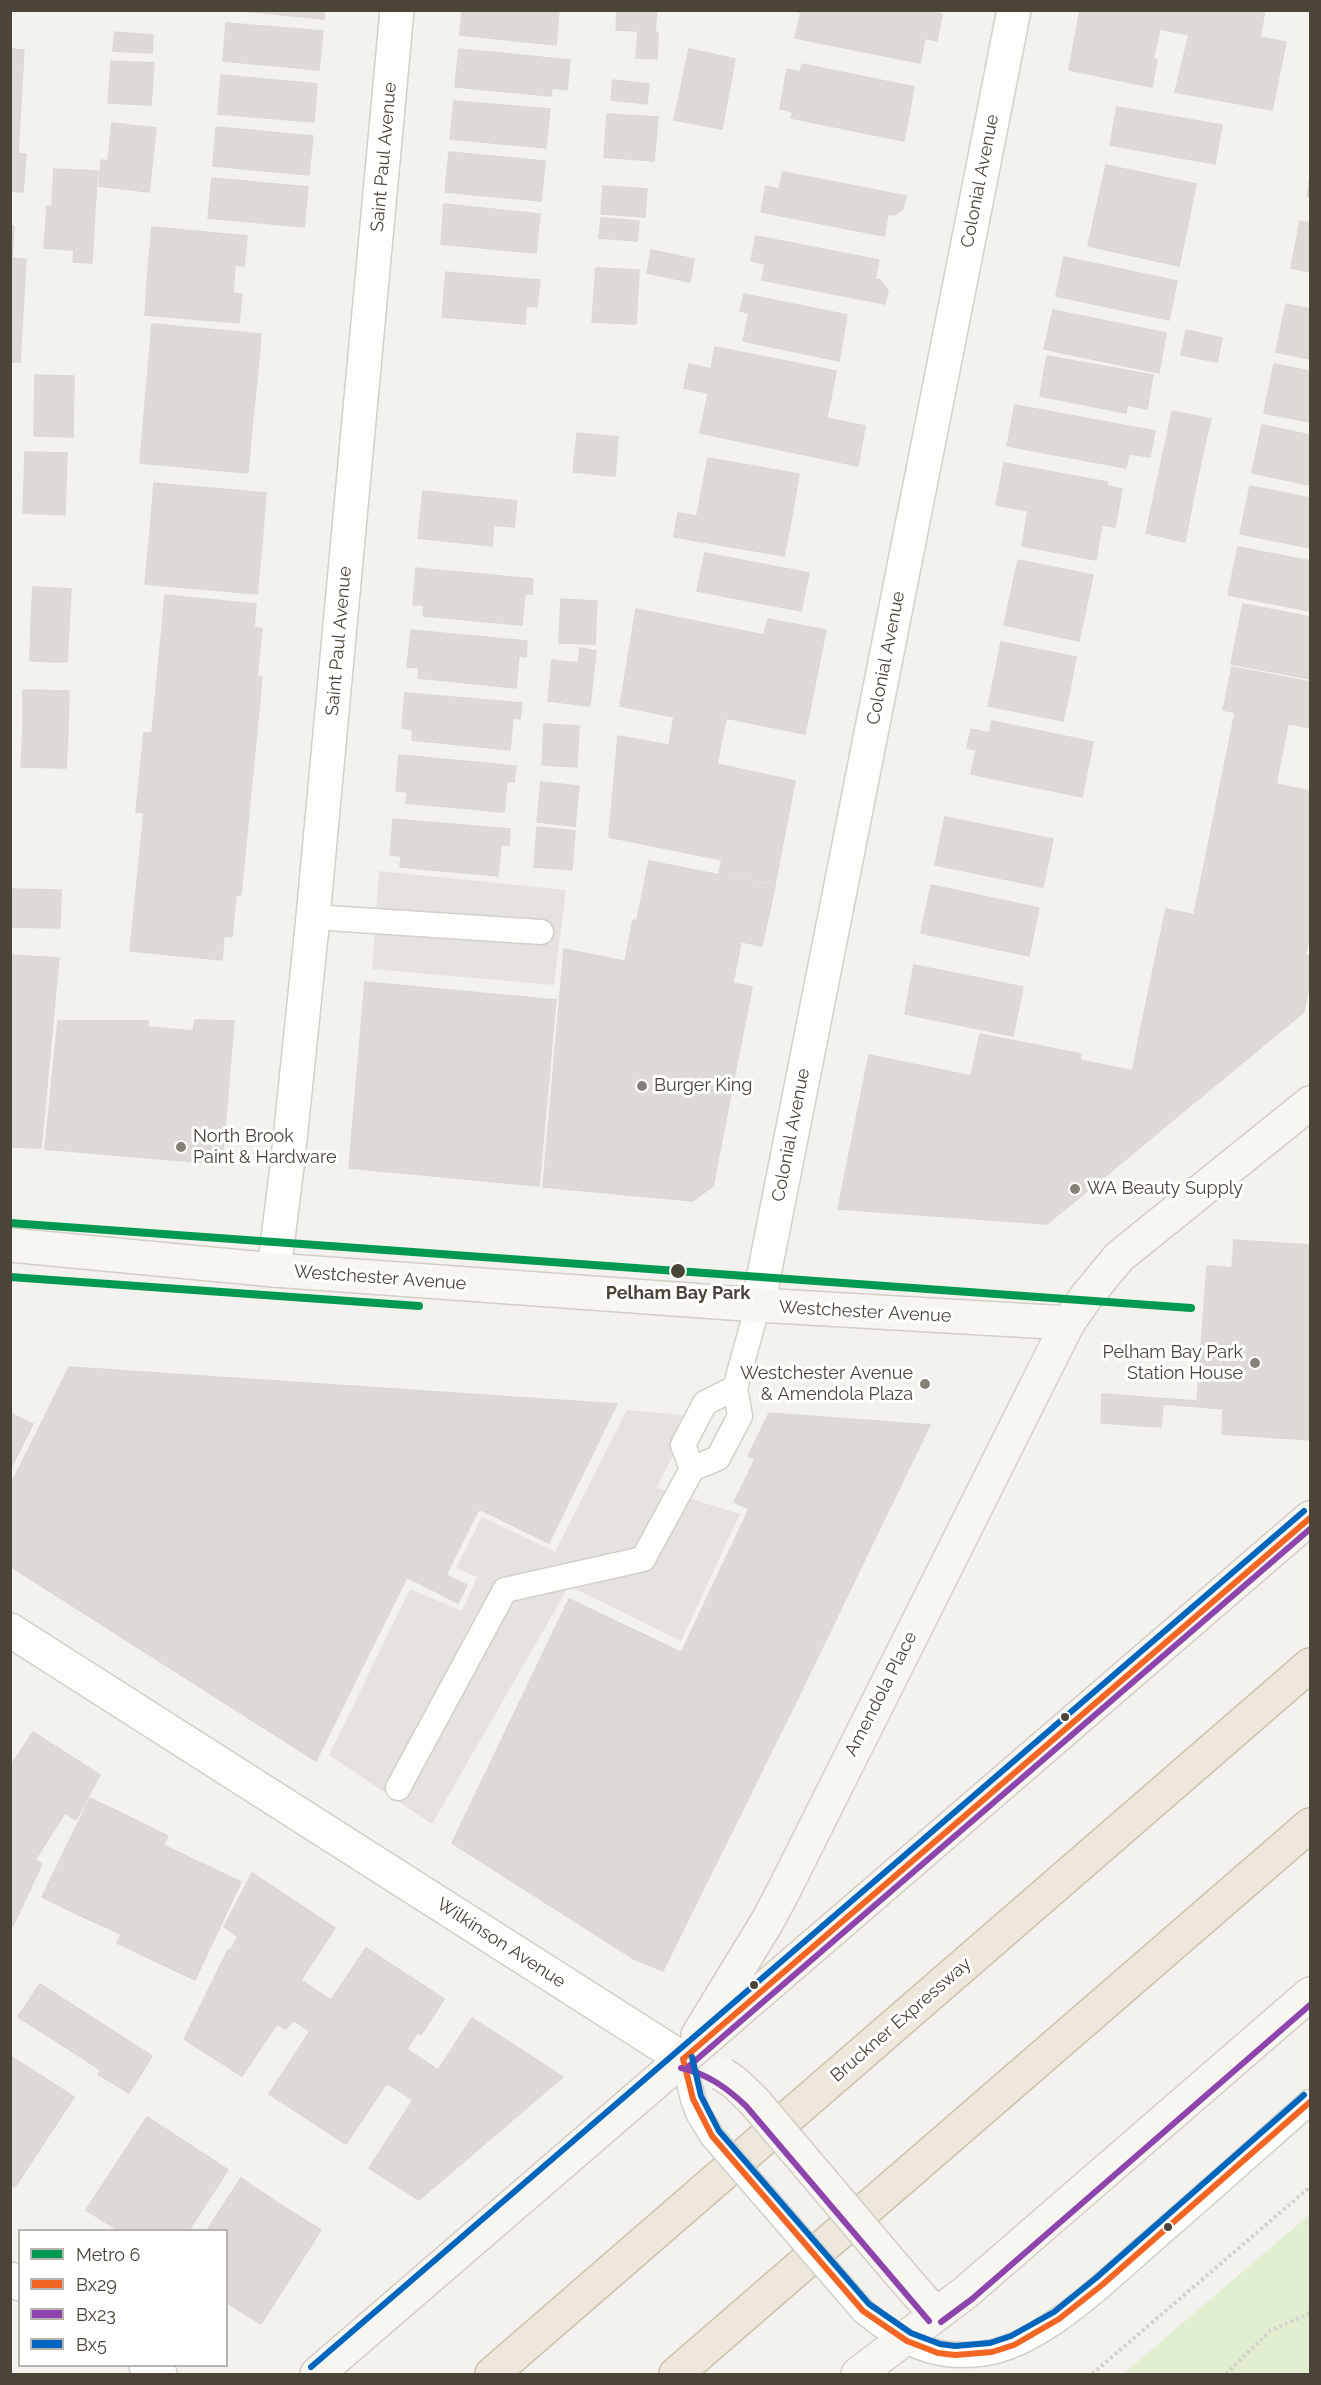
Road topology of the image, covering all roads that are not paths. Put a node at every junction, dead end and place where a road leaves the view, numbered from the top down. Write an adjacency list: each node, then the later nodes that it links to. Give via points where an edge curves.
1 (397, 10): 3 (street, Saint Paul Avenue)
2 (1014, 10): 8 (street, Colonial Avenue)
3 (313, 917): 4 (lane); 7 (street, Saint Paul Avenue)
4 (541, 932)
5 (1311, 1103): 9 (main road, via 1119,1257)
6 (10, 1245): 7 (main road, Westchester Avenue)
7 (274, 1270): 8 (main road, Westchester Avenue)
8 (758, 1305): 9 (main road, Westchester Avenue); 10 (lane)
9 (1068, 1323): 18 (main road, Amendola Place, via 782,1894)
10 (735, 1388): 11 (lane, via 740,1416 718,1458); 11 (lane, via 705,1403 683,1445)
11 (692, 1469): 15 (lane, via 643,1559 505,1590)
12 (1311, 1518): 18 (main road)
13 (10, 1630): 18 (street, Wilkinson Avenue)
14 (1311, 1665): 23 (highway, Bruckner Expressway)
15 (398, 1788)
16 (1311, 1825): 24 (highway)
17 (1311, 1994): 20 (main road)
18 (683, 2060): 20 (main road, Wilkinson Avenue, bridge, via 713,2067 753,2100); 21 (lane, bridge, via 698,2113 712,2136 863,2311); 22 (main road)
19 (1311, 2102): 21 (lane, via 1096,2291 1054,2322 993,2352 937,2353)
20 (936, 2315): 21 (main road)
21 (903, 2340): 25 (main road)
22 (317, 2374)
23 (492, 2374)
24 (676, 2374)
25 (858, 2374)

